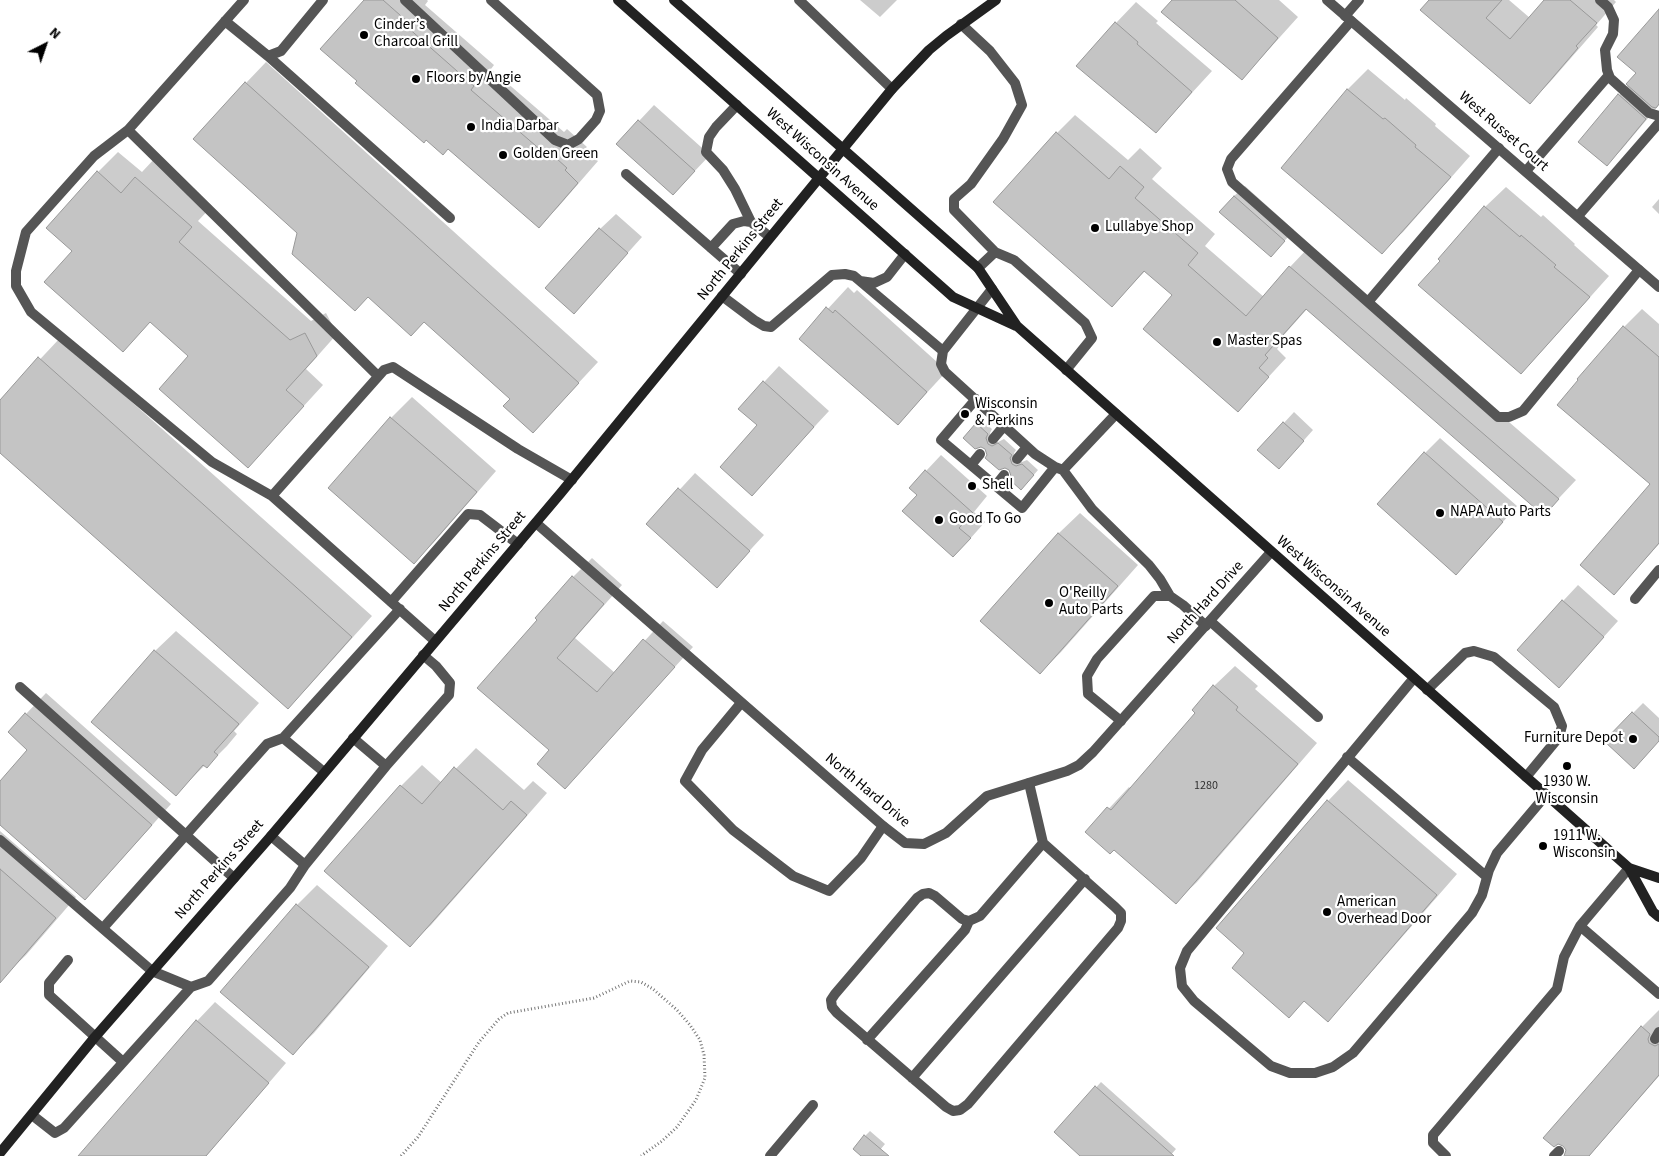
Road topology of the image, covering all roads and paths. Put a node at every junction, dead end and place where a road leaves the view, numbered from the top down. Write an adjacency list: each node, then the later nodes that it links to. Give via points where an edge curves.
1 (244, 0): 13 (street)
2 (323, 0): 15 (street, via 281,51)
3 (405, 0): 4 (street, via 555,140 568,145 579,139 600,111 597,95)
4 (491, 0)
5 (618, 0): 18 (main road, West Wisconsin Avenue)
6 (674, 0): 22 (main road, West Wisconsin Avenue)
7 (799, 0): 17 (street)
8 (996, 0): 14 (main road, North Perkins Street)
9 (1327, 0): 12 (street, West Russet Court)
10 (1359, 0): 12 (street)
11 (1600, 0): 16 (street, via 1608,7 1614,20 1613,34 1605,50)
12 (1348, 18): 23 (street, West Russet Court); 41 (street, via 1231,159 1227,170 1232,182)
13 (225, 21): 15 (street); 21 (street)
14 (961, 24): 17 (main road, North Perkins Street, via 929,50); 32 (street, via 990,51 1015,83 1022,105 971,184 954,200 954,210)
15 (268, 56): 28 (street)
16 (1609, 75): 19 (street, via 1649,113); 24 (street)
17 (892, 89): 22 (main road, North Perkins Street)
18 (738, 105): 26 (main road, West Wisconsin Avenue); 29 (street, via 716,126 709,137 706,152 735,189)
19 (1659, 116)
20 (1659, 123): 27 (street)
21 (128, 130): 46 (street); 59 (street, via 94,156 26,232 16,271 16,286 31,312 212,462)
22 (842, 148): 26 (main road, North Perkins Street); 34 (main road, West Wisconsin Avenue)
23 (1499, 148): 24 (street, West Russet Court); 41 (street)
24 (1526, 171): 27 (street, West Russet Court)
25 (626, 174): 31 (street)
26 (819, 177): 30 (main road, North Perkins Street); 33 (main road, West Wisconsin Avenue)
27 (1578, 216): 35 (street, West Russet Court)
28 (450, 218)
29 (751, 222): 30 (street); 31 (street, via 744,220 732,224)
30 (770, 237): 36 (main road, North Perkins Street)
31 (711, 248): 36 (street)
32 (995, 252): 34 (street); 45 (street, via 1014,260 1085,323 1092,338)
33 (905, 254): 37 (street, via 887,277 874,282); 42 (main road, West Wisconsin Avenue, via 953,297)
34 (978, 268): 39 (main road, West Wisconsin Avenue)
35 (1639, 270): 38 (street, West Russet Court); 41 (street, via 1522,411 1508,417 1498,416)
36 (741, 274): 40 (main road, North Perkins Street)
37 (860, 282): 40 (street, via 854,276 832,275 771,327 754,320); 44 (street)
38 (1659, 287)
39 (992, 289): 42 (street); 43 (main road, West Wisconsin Avenue)
40 (722, 296): 57 (main road, North Perkins Street)
41 (1368, 302)
42 (977, 308): 43 (main road, West Wisconsin Avenue); 44 (street)
43 (1017, 326): 45 (main road, West Wisconsin Avenue)
44 (943, 351): 47 (street, via 940,364)
45 (1066, 370): 48 (main road, West Wisconsin Avenue)
46 (378, 376): 57 (street, via 394,367 518,449); 59 (street)
47 (976, 399): 49 (street); 54 (street, via 941,440)
48 (1116, 414): 55 (street); 62 (main road, West Wisconsin Avenue)
49 (1004, 426): 50 (street); 51 (street)
50 (993, 439)
51 (1027, 446): 53 (street); 55 (street)
52 (980, 454): 54 (street)
53 (1017, 459)
54 (971, 465): 58 (street)
55 (1059, 468): 58 (street, via 1022,508); 64 (street, via 1092,509 1149,565)
56 (1004, 475): 58 (street)
57 (572, 480): 60 (main road, North Perkins Street)
58 (996, 485)
59 (272, 496): 66 (street)
60 (536, 523): 61 (main road, North Perkins Street); 74 (street, North Hard Drive)
61 (518, 544): 66 (street, via 480,515 468,514); 69 (main road, North Perkins Street)
62 (1271, 552): 68 (street, North Hard Drive); 71 (main road, West Wisconsin Avenue)
63 (1659, 570): 65 (street)
64 (1170, 596): 68 (street); 76 (street, via 1154,596 1097,659 1087,676 1088,694)
65 (1635, 599)
66 (391, 602): 67 (street)
67 (400, 609): 69 (street); 77 (street)
68 (1208, 623): 75 (street); 76 (street, North Hard Drive)
69 (435, 641): 70 (main road, North Perkins Street)
70 (423, 655): 78 (main road, North Perkins Street); 80 (street, via 450,683 449,695)
71 (1414, 678): 73 (main road, West Wisconsin Avenue); 79 (street)
72 (20, 686): 86 (street)
73 (1427, 690): 82 (main road, West Wisconsin Avenue); 82 (street, via 1465,653 1474,651 1494,657 1554,707 1562,726 1559,736)
74 (741, 703): 85 (street, North Hard Drive); 85 (street, via 702,750 685,781 733,830 793,876 829,891 861,858)
75 (1318, 717)
76 (1121, 721): 83 (street, North Hard Drive, via 1079,765)
77 (283, 738): 81 (street); 86 (street, via 267,744)
78 (353, 738): 80 (street); 81 (main road, North Perkins Street)
79 (1348, 757): 92 (street); 92 (street, via 1187,951 1180,968 1182,986 1194,1002 1271,1066 1290,1073 1315,1074 1333,1067 1353,1053 1472,913)
80 (386, 766): 90 (street)
81 (324, 772): 87 (main road, North Perkins Street)
82 (1526, 777): 84 (main road, West Wisconsin Avenue)
83 (1029, 783): 85 (street, North Hard Drive, via 987,796 946,833 924,844 904,843); 89 (street)
84 (1546, 795): 91 (main road, West Wisconsin Avenue); 92 (street, via 1496,852)
85 (883, 826)
86 (186, 836): 93 (street); 99 (street)
87 (271, 836): 90 (street); 93 (main road, North Perkins Street)
88 (0, 840): 99 (street)
89 (1043, 843): 95 (street); 97 (street, via 980,916)
90 (305, 865): 102 (street, via 290,888 208,981)
91 (1630, 868): 94 (main road, West Wisconsin Avenue); 96 (main road, West Wisconsin Avenue); 98 (street)
92 (1487, 877)
93 (234, 878): 101 (main road, North Perkins Street)
94 (1659, 878)
95 (1084, 880): 107 (street); 107 (street, via 1121,913 1118,928 968,1104 953,1111)
96 (1657, 911)
97 (969, 921): 105 (street); 105 (street, via 929,893 917,898 832,1000 832,1007)
98 (1580, 926): 103 (street); 114 (street, via 1564,957 1557,990 1433,1135 1433,1143)
99 (103, 928): 101 (street)
100 (68, 960): 104 (street, via 49,983 48,996)
101 (152, 970): 102 (street); 104 (main road, North Perkins Street)
102 (191, 987): 106 (street)
103 (1659, 994)
104 (95, 1037): 106 (street); 109 (main road, North Perkins Street)
105 (867, 1040): 107 (street)
106 (123, 1062): 109 (street, via 64,1128 55,1133)
107 (912, 1078)
108 (813, 1105): 113 (street)
109 (32, 1114): 110 (main road, North Perkins Street)
110 (0, 1153)
111 (401, 1156): 112 (path, via 418,1137 478,1042 499,1019 508,1013 594,998 630,981 641,982 653,989 677,1010 700,1040 704,1055 705,1078 696,1100 677,1127)
112 (641, 1156)
113 (770, 1156)
114 (1446, 1156)

